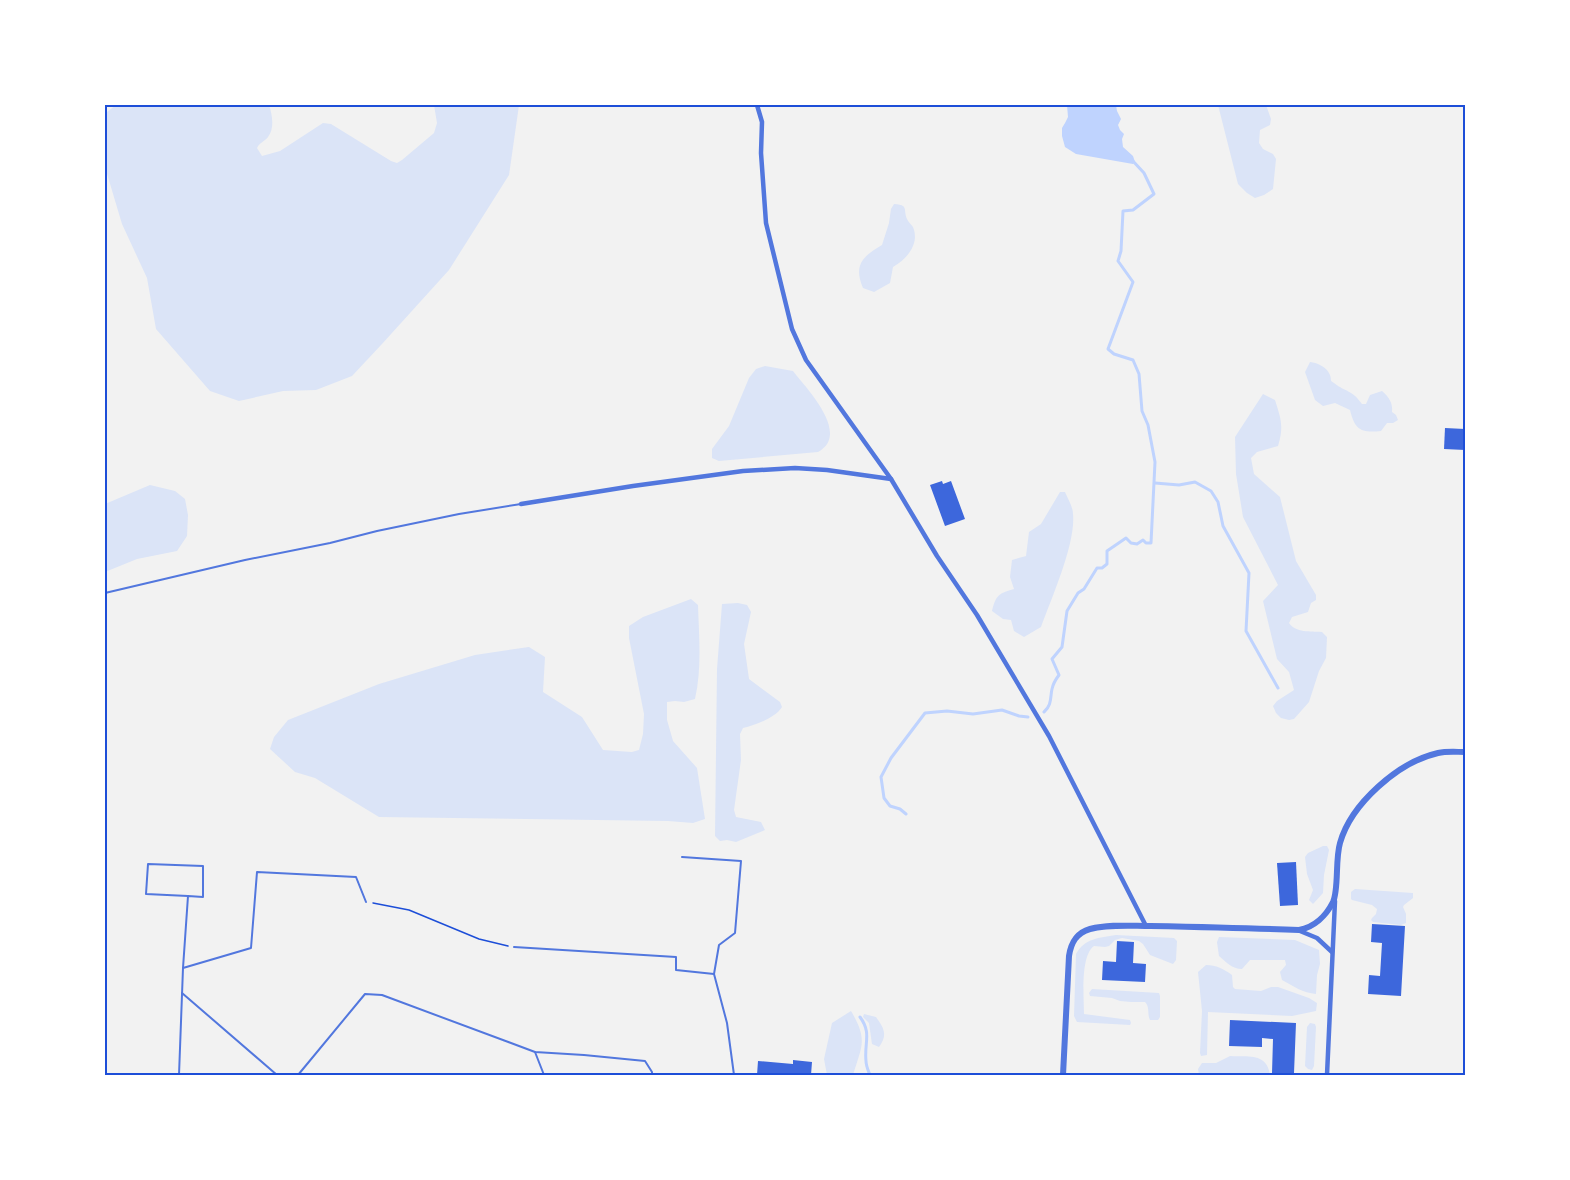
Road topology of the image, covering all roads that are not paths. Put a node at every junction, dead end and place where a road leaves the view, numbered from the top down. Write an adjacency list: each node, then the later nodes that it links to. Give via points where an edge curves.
1 (757, 105): 2 (street, via 762,122 766,223 792,328 806,360)
2 (891, 479): 3 (street, via 795,468 743,471); 10 (street, via 1049,736)
3 (521, 504): 4 (lane, via 377,531)
4 (105, 593)
5 (1465, 752): 7 (street, via 1437,753 1401,769 1380,785 1348,824 1341,841)
6 (682, 857): 15 (lane, via 741,861 735,933 719,945)
7 (1335, 895): 11 (street, via 1315,924); 13 (street)
8 (188, 896): 8 (lane, via 203,897 203,866 148,864 146,894); 14 (lane)
9 (366, 902): 14 (lane, via 356,877 257,872 251,948)
10 (1146, 926): 11 (street); 24 (street, via 1090,929 1074,940 1068,956)
11 (1299, 930): 13 (street, via 1317,938)
12 (514, 947): 15 (lane, via 676,957 676,970)
13 (1332, 952): 25 (street)
14 (183, 968): 16 (lane)
15 (714, 974): 23 (lane, via 727,1023)
16 (182, 993): 19 (lane); 20 (lane)
17 (536, 1052): 18 (lane, via 645,1061); 21 (lane, via 382,995 364,994); 22 (lane)
18 (652, 1074)
19 (179, 1075)
20 (276, 1075)
21 (298, 1075)
22 (544, 1075)
23 (734, 1075)
24 (1063, 1075)
25 (1327, 1075)

